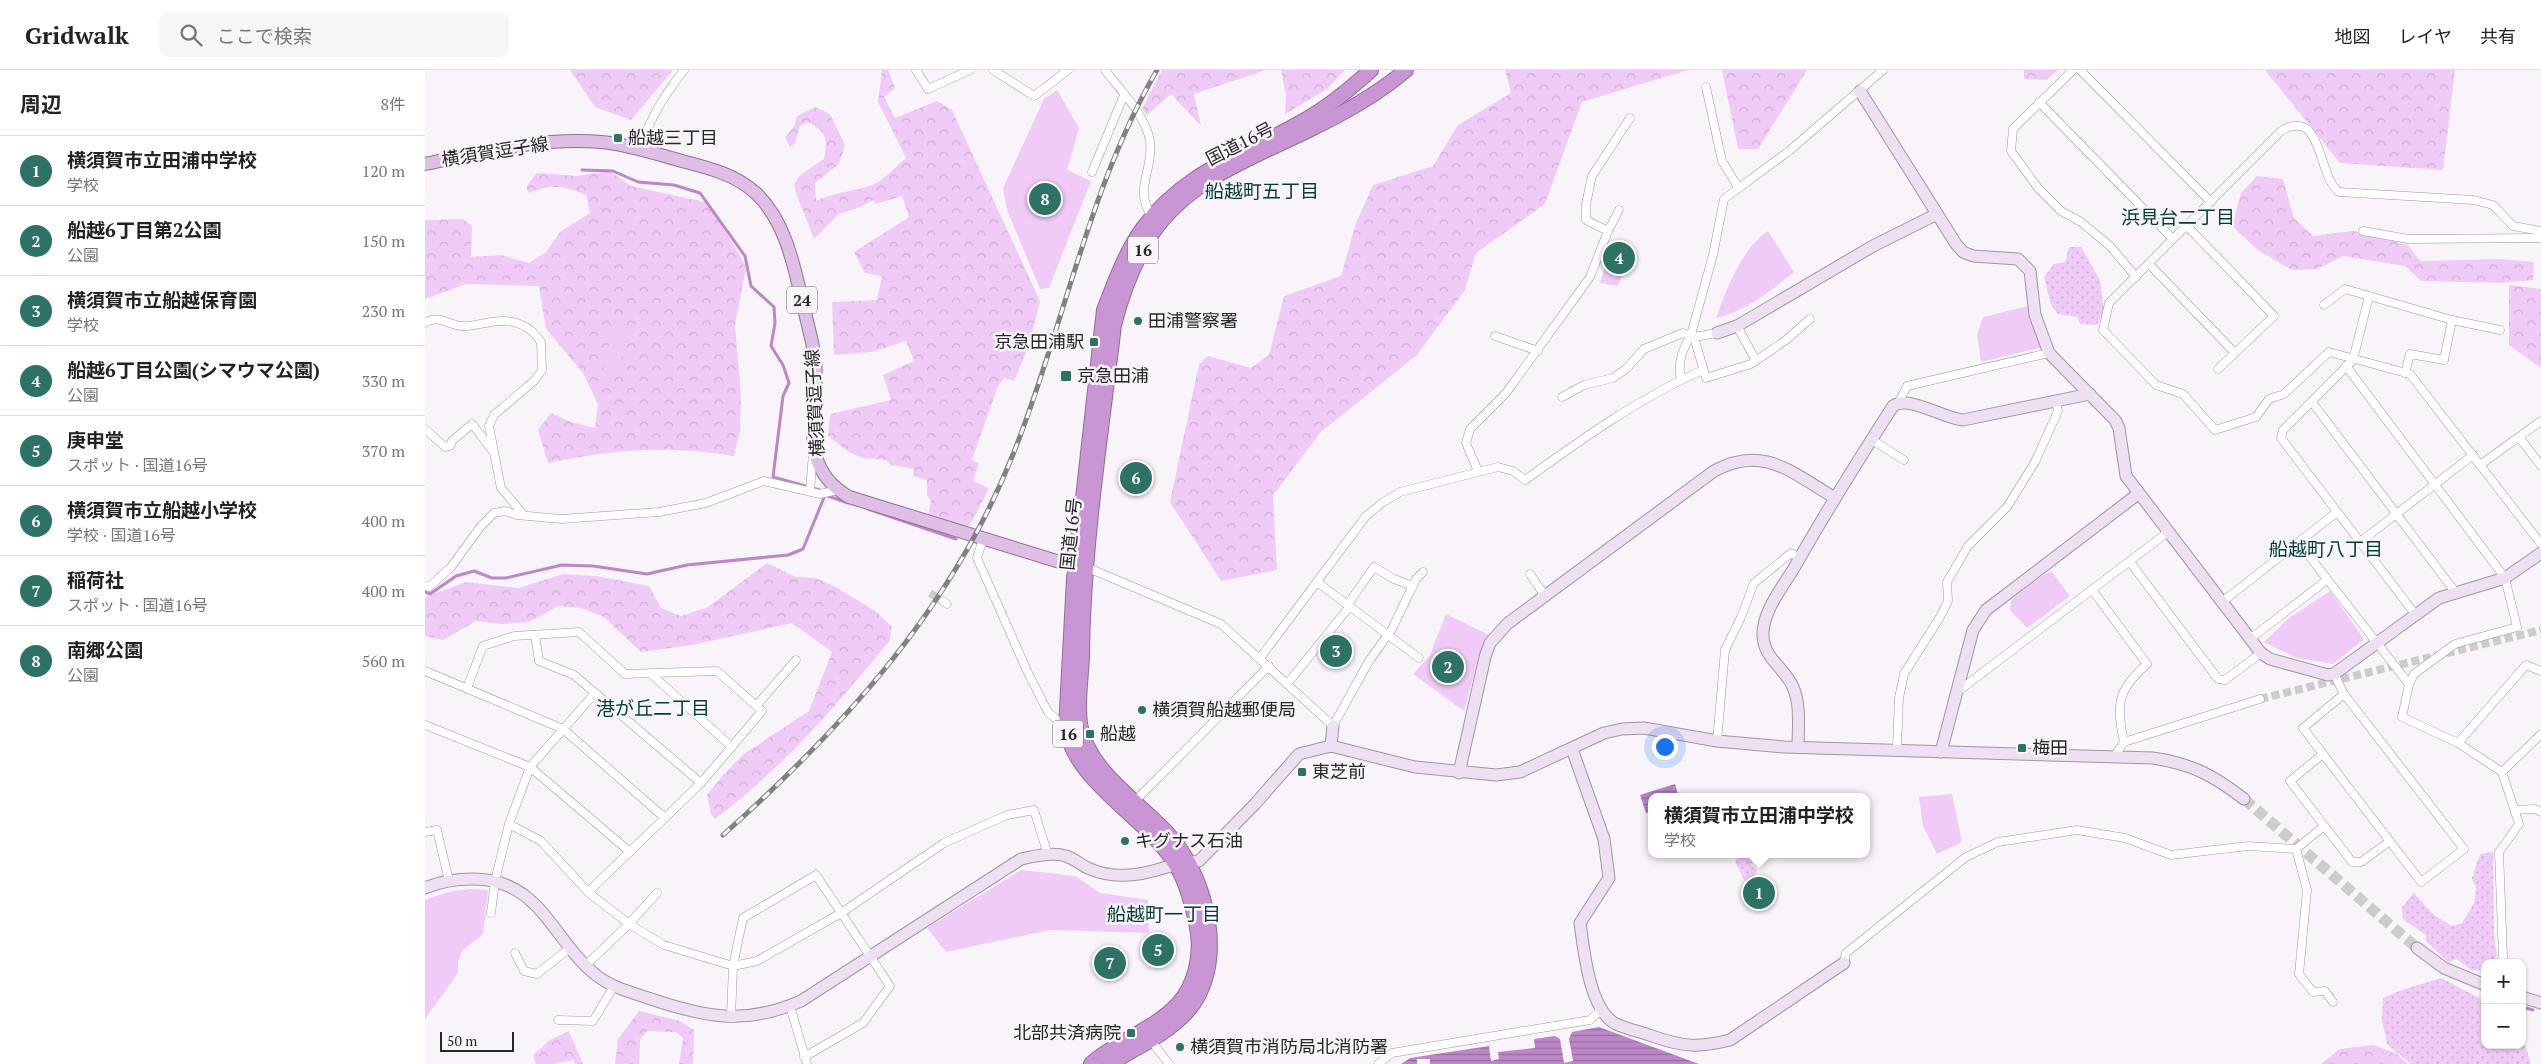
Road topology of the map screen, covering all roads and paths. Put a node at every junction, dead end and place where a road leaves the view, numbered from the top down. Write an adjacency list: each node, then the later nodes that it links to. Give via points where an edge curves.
1 (684, 70): 17 (street, via 667,92)
2 (916, 70): 3 (street, via 928,88)
3 (970, 70)
4 (993, 70): 5 (street, via 1034,96)
5 (1068, 70)
6 (1105, 70): 14 (street)
7 (1371, 70): 24 (highway, 国道16号 / 16, via 1347,92 1312,116 1214,165 1183,187)
8 (1407, 70): 24 (highway, 国道16号 / 16, via 1360,104 1213,178)
9 (1883, 70): 13 (street)
10 (2073, 70): 15 (street)
11 (2081, 70): 21 (street)
12 (1706, 87): 20 (street, via 1722,161)
13 (1860, 90): 20 (street, via 1789,151); 23 (street)
14 (1124, 95): 19 (street); 24 (street, via 1142,119 1149,139 1143,202)
15 (2039, 102): 30 (street); 32 (street, via 2013,129 2011,151 2038,188 2061,211 2081,222 2110,246)
16 (1630, 118): 26 (street, via 1592,176 1586,204 1585,220)
17 (641, 151): 18 (main road, 横須賀逗子線 / 24, via 603,142 570,140); 62 (main road, 横須賀逗子線 / 24, via 718,170 737,178 772,213 792,261 812,339 815,361)
18 (425, 164)
19 (1092, 172)
20 (1739, 187): 42 (street, via 1724,199)
21 (2211, 202): 25 (street); 28 (street, via 2281,131 2289,126 2301,126 2316,140 2332,187 2339,192 2474,200 2493,206 2513,226)
22 (1619, 210): 26 (street)
23 (1937, 214): 38 (street, via 1873,246); 44 (street, via 1963,252 1973,256 2018,260 2030,271 2035,315)
24 (1156, 222): 85 (highway, 国道16号 / 16, via 1134,266 1114,325)
25 (2187, 226): 30 (street); 45 (street, via 2275,316)
26 (1608, 231): 43 (street, via 1590,277)
27 (2363, 231): 29 (street, via 2409,239)
28 (2541, 231)
29 (2541, 238)
30 (2173, 239): 31 (street)
31 (2149, 264): 32 (street); 45 (street)
32 (2136, 276): 46 (street, via 2109,303 2103,330 2156,385 2183,394 2215,430 2256,417 2269,399 2284,394 2329,352)
33 (2369, 296): 34 (street, via 2345,289); 36 (street); 46 (street)
34 (2324, 306)
35 (1810, 318): 47 (street)
36 (2452, 320): 39 (street); 51 (street, via 2445,360 2410,354)
37 (425, 323): 63 (street, via 437,318 465,327 493,321 514,322 527,326 541,342 541,370 535,380 494,415 489,426)
38 (1737, 326): 40 (street); 47 (street)
39 (2500, 330)
40 (1717, 333): 42 (street)
41 (1495, 336): 43 (street)
42 (1693, 336): 50 (street); 52 (street, via 1685,344 1679,369); 54 (street, via 1683,333 1644,349 1613,378 1584,385)
43 (1538, 351): 68 (street, via 1506,393 1470,429 1466,443)
44 (2049, 353): 53 (street); 56 (street, via 1907,386)
45 (2235, 353): 49 (street)
46 (2353, 360): 48 (street); 51 (street)
47 (1756, 361): 50 (street, via 1705,378)
48 (2346, 366): 57 (street); 69 (street)
49 (2218, 369)
50 (1703, 370): 52 (street)
51 (2405, 373): 64 (street, via 2410,374)
52 (1681, 379): 68 (street, via 1593,430 1525,480 1513,471 1498,467)
53 (2090, 394): 55 (street); 72 (street, via 2119,428 2126,476)
54 (1562, 397)
55 (2056, 401): 56 (street, via 1963,420 1950,419 1909,402); 132 (street, via 2058,411 2035,462 2007,507 1963,554 1947,582 1948,601 1941,617 1904,674 1899,698)
56 (1899, 402): 61 (street, via 1893,406)
57 (2312, 402): 74 (street, via 2283,430 2281,438); 75 (street)
58 (2541, 421): 60 (street)
59 (425, 429): 63 (street, via 445,447 472,424)
60 (2519, 437): 66 (street); 67 (street)
61 (1872, 440): 65 (street); 73 (street)
62 (814, 444): 70 (main road, 横須賀逗子線 / 24, via 819,470); 71 (street)
63 (493, 452): 76 (street, via 501,488)
64 (2473, 455): 66 (street); 69 (street)
65 (1904, 460)
66 (2480, 465): 81 (street)
67 (2541, 466)
68 (1478, 471): 90 (street, via 1399,492 1382,503 1367,516)
69 (2435, 484): 75 (street); 88 (street)
70 (838, 490): 71 (street, via 820,494); 78 (main road, 横須賀逗子線 / 24, via 849,497)
71 (810, 491): 76 (street, via 764,481 707,503 659,512 561,519)
72 (2138, 494): 77 (street); 115 (street, via 1987,610 1973,630)
73 (1835, 498): 83 (street); 95 (street, via 1771,461 1752,459 1727,464)
74 (2337, 512): 79 (street); 80 (street, via 2301,538)
75 (2397, 513): 79 (street); 94 (street)
76 (524, 516): 91 (street, via 505,511 494,513 451,567 429,587)
77 (2169, 532): 84 (street); 96 (street)
78 (983, 539): 85 (main road, 横須賀逗子線 / 24, via 1063,564); 122 (street, via 977,558 1028,673 1048,712)
79 (2360, 542): 98 (street)
80 (2299, 543): 89 (street); 96 (street)
81 (2541, 544)
82 (2541, 553): 88 (street)
83 (1799, 558): 125 (street, via 1791,552 1754,583 1725,650); 130 (street, via 1763,626 1768,654 1793,687 1798,713)
84 (2130, 562): 93 (street); 103 (street, via 2217,679 2225,680)
85 (1081, 566): 104 (street, via 1221,624); 122 (highway, 国道16号 / 16); 141 (highway, 国道16号 / 16, via 1081,726 1094,757 1106,774)
86 (1423, 572): 92 (street)
87 (1530, 574): 95 (street)
88 (2505, 578): 94 (street); 113 (street, via 2517,626 2455,644 2414,674)
89 (2327, 580): 101 (street); 102 (street)
90 (1317, 582): 97 (street); 104 (street)
91 (425, 586)
92 (1413, 586): 97 (street, via 1374,567); 99 (street)
93 (2093, 591): 115 (street); 126 (street, via 2147,664 2131,678 2118,713)
94 (2456, 593): 98 (street, via 2439,598)
95 (1545, 596): 138 (street, via 1507,624 1490,643)
96 (2222, 602): 101 (street)
97 (1349, 605): 99 (street); 112 (street)
98 (2415, 614): 102 (street)
99 (1388, 635): 105 (street); 121 (street, via 1369,661)
100 (535, 636): 110 (street, via 579,632 625,674); 114 (street, via 514,636 483,646); 116 (street, via 539,661 574,675)
101 (2250, 639): 103 (street)
102 (2376, 643): 111 (street); 113 (street)
103 (2261, 653): 111 (street, via 2270,659)
104 (1260, 658): 107 (street)
105 (1419, 658)
106 (795, 660): 119 (street)
107 (1269, 666): 112 (street); 141 (street)
108 (425, 671): 114 (street)
109 (2541, 671): 127 (street, via 2526,665)
110 (650, 673): 119 (street, via 717,671); 128 (street)
111 (2334, 674): 117 (street)
112 (1287, 684): 121 (street)
113 (2409, 684): 127 (street, via 2402,717)
114 (467, 688): 123 (street)
115 (1956, 692): 133 (street)
116 (595, 693): 123 (street); 139 (street)
117 (2344, 694): 134 (street, via 2303,728); 148 (street, via 2464,849 2421,882)
118 (2260, 699): 126 (street)
119 (757, 705): 128 (street, via 763,711)
120 (425, 725): 136 (street)
121 (1333, 726): 129 (street)
122 (1067, 728): 152 (highway, 国道16号 / 16, via 1073,749 1087,771)
123 (563, 729): 136 (street); 144 (street)
124 (2541, 734): 137 (street)
125 (1717, 741): 130 (street); 131 (street, via 1644,728 1622,728)
126 (2124, 742): 135 (street)
127 (2458, 743): 137 (street)
128 (732, 746): 139 (street)
129 (1331, 746): 138 (street, via 1415,767); 152 (street, via 1299,754 1199,860)
130 (1798, 747): 132 (street)
131 (1572, 749): 138 (street, via 1520,772 1496,775); 175 (street, via 1604,839 1608,863 1609,878 1580,922 1591,986)
132 (1897, 749): 133 (street)
133 (1941, 752): 135 (street)
134 (2323, 754): 146 (street, via 2290,781); 148 (street)
135 (2114, 757): 140 (street, via 2153,758 2196,768 2217,778)
136 (530, 767): 145 (street); 150 (street)
137 (2502, 772): 142 (street)
138 (1459, 773)
139 (701, 783): 144 (street)
140 (2244, 798)
141 (1135, 801): 152 (highway, 国道16号 / 16, via 1171,837)
142 (2515, 810): 143 (street, via 2535,809); 165 (street, via 2519,824 2499,852)
143 (2541, 812)
144 (665, 818): 150 (street)
145 (509, 824): 154 (street); 156 (street, via 541,841)
146 (2324, 826): 148 (street, via 2351,862 2361,862); 149 (street)
147 (425, 832): 153 (street, via 437,830)
148 (2390, 840)
149 (2296, 849): 166 (street, via 2248,846 2171,855 2125,838 2077,830 1998,842 1966,857 1846,953); 172 (street, via 2307,890 2299,974 2313,992 2325,992)
150 (630, 852): 156 (street)
151 (1047, 855): 152 (street, via 1066,856 1091,869 1113,875 1167,868); 158 (street, via 1035,810 1007,815 933,849); 164 (street, via 1021,859)
152 (1181, 862): 178 (highway, 国道16号 / 16, via 1199,888 1211,948 1208,973 1200,994 1188,1011 1174,1024)
153 (449, 880): 154 (street); 155 (street)
154 (495, 881): 159 (street); 161 (street, via 511,886 535,903)
155 (425, 888)
156 (588, 892): 160 (street)
157 (657, 893): 160 (street)
158 (841, 912): 164 (street); 168 (street, via 757,961); 168 (street, via 816,875 743,918)
159 (491, 913)
160 (629, 924): 167 (street); 168 (street, via 664,945)
161 (571, 948): 163 (street, via 537,974 524,971); 167 (street)
162 (2417, 948): 169 (street, via 2444,968)
163 (515, 953)
164 (870, 957): 174 (street, via 814,994); 179 (street, via 890,986 863,1023)
165 (2502, 959)
166 (1845, 963): 175 (street, via 1730,1040 1708,1045 1680,1046 1614,1023)
167 (586, 965): 170 (street)
168 (733, 966): 176 (street)
169 (2479, 984)
170 (614, 986): 176 (street, via 694,1013); 177 (street, via 593,1021)
171 (2526, 998): 173 (street)
172 (2333, 1002)
173 (2541, 1003)
174 (789, 1006): 176 (street); 179 (street)
175 (1602, 1009): 183 (street, via 1590,1020 1392,1053)
176 (731, 1018)
177 (558, 1020)
178 (1147, 1036): 180 (highway, 国道16号 / 16, via 1108,1051); 181 (highway, 国道16号 / 16); 182 (street)
179 (806, 1060)
180 (1091, 1064)
181 (1110, 1064)
182 (1169, 1064)
183 (1378, 1064)

